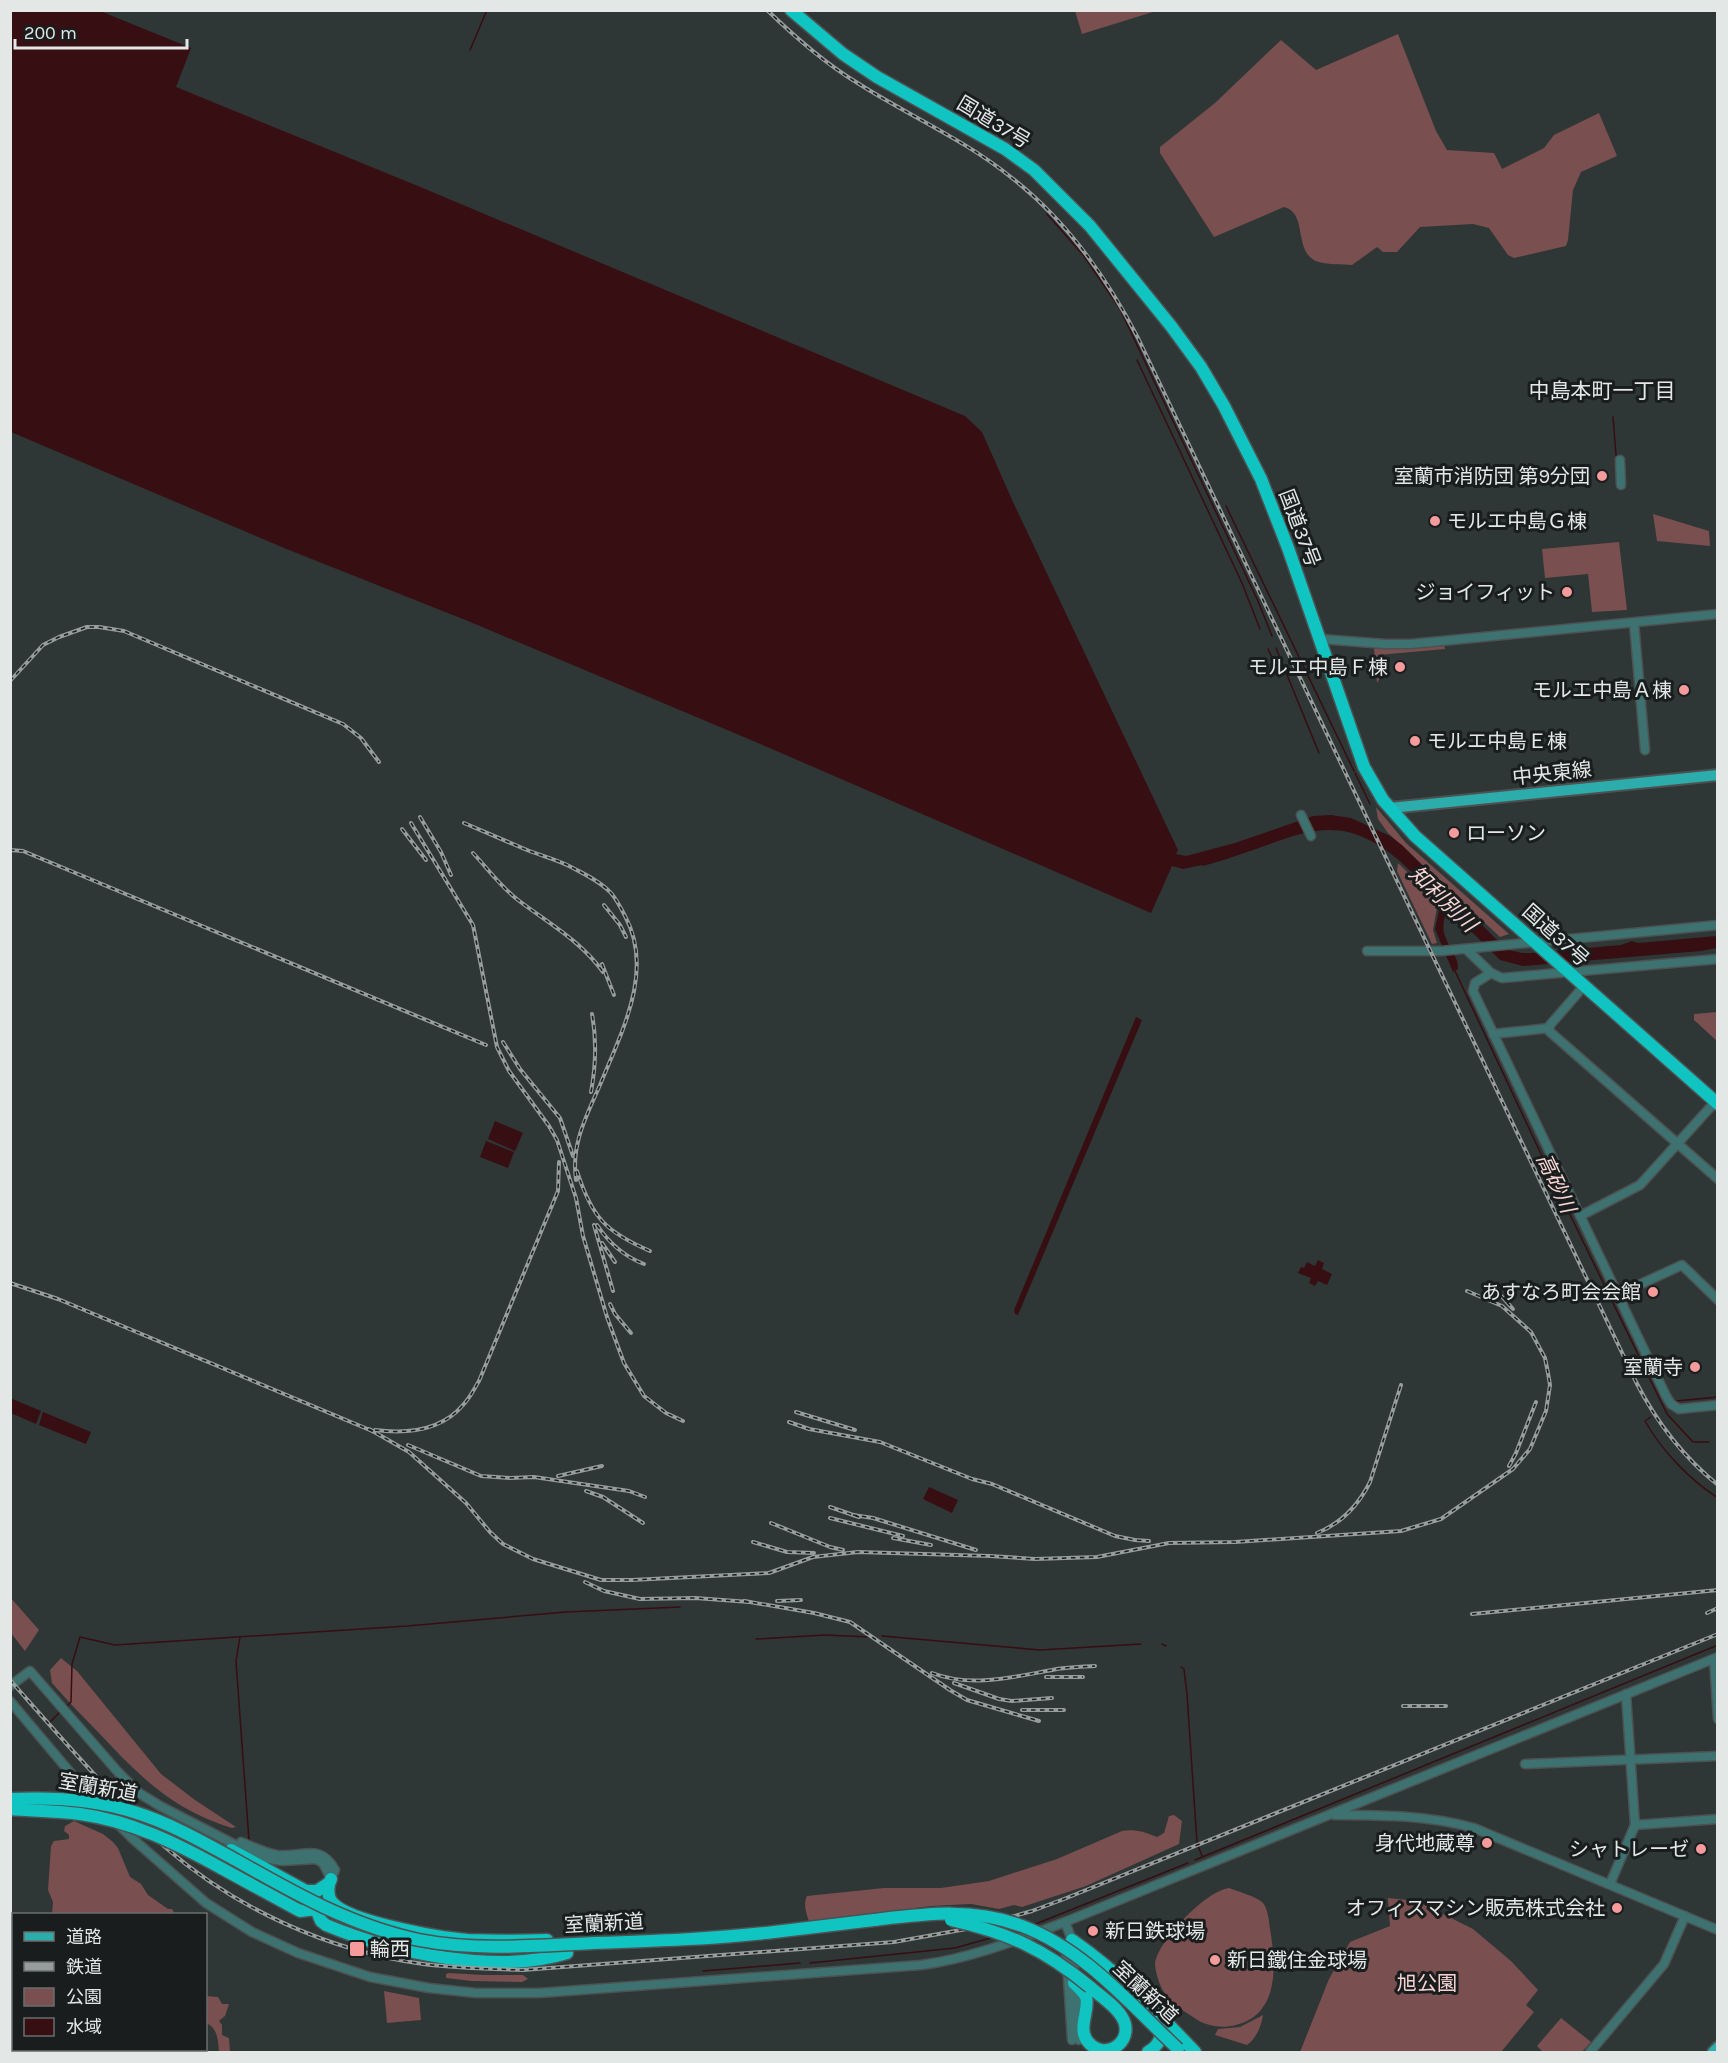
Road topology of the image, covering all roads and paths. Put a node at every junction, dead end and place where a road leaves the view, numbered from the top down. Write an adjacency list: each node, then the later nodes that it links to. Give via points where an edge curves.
1 (791, 10): 6 (highway, 国道37号, via 877,77 1005,149 1041,177 1090,226 1171,326 1224,406 1261,479)
2 (1620, 460): 3 (street)
3 (1621, 485)
4 (1718, 614): 5 (street)
5 (1634, 623): 6 (street, via 1400,644); 7 (street)
6 (1321, 639): 9 (highway, 国道37号, via 1364,766)
7 (1645, 750)
8 (1718, 775): 9 (main road, 中央東線)
9 (1390, 808): 13 (highway, 国道37号, via 1415,836)
10 (1301, 815): 11 (street)
11 (1311, 836)
12 (1718, 925): 13 (street)
13 (1539, 946): 14 (street); 17 (highway, 国道37号)
14 (1466, 949): 15 (street); 18 (street)
15 (1367, 951)
16 (1718, 959): 17 (street)
17 (1564, 969): 18 (street, via 1502,978); 19 (highway, 国道37号)
18 (1491, 973): 21 (street, via 1473,987)
19 (1584, 986): 20 (street); 22 (highway, 国道37号)
20 (1549, 1028): 21 (street); 23 (street)
21 (1493, 1034): 25 (street)
22 (1716, 1103): 23 (street)
23 (1677, 1144): 24 (street); 25 (street, via 1640,1185)
24 (1718, 1179)
25 (1580, 1216): 26 (street)
26 (1617, 1295): 27 (street, via 1682,1265); 28 (street, via 1671,1404 1679,1409)
27 (1718, 1300)
28 (1718, 1405)
29 (1716, 1658): 31 (street); 33 (street)
30 (10, 1686): 44 (street, via 30,1671 118,1772 160,1806 261,1858 316,1859 323,1863)
31 (1626, 1694): 36 (street); 41 (street)
32 (10, 1701): 50 (street, via 90,1796 206,1903 272,1942 370,1977 476,1994 539,1994 807,1974 945,1962 994,1949)
33 (1717, 1704): 34 (street)
34 (1718, 1719)
35 (1718, 1756): 36 (street)
36 (1631, 1760): 37 (street); 43 (street)
37 (1525, 1764)
38 (39, 1797): 39 (highway, 室蘭新道, bridge); 44 (highway, bridge, via 68,1793 125,1802 181,1823 306,1891 317,1891); 53 (highway, 室蘭新道, bridge, via 89,1801 133,1811 211,1846 314,1903 393,1934 476,1947)
39 (10, 1799)
40 (10, 1808): 46 (highway, bridge, via 106,1819 160,1837 300,1911); 54 (highway, 室蘭新道, bridge, via 64,1806 141,1822 313,1910 392,1941 484,1954)
41 (1332, 1815): 45 (street, via 1401,1815 1452,1822 1494,1835); 50 (street)
42 (1718, 1819): 43 (street)
43 (1635, 1825): 45 (street)
44 (329, 1883): 46 (highway); 53 (highway, via 332,1902 350,1913 428,1935 469,1940)
45 (1610, 1884): 48 (street)
46 (316, 1909): 54 (highway, via 321,1921 327,1924 372,1942 433,1956 483,1961 536,1960)
47 (924, 1914): 53 (highway, 室蘭新道, bridge, via 771,1933); 58 (highway, 室蘭新道, bridge, via 988,1916 1047,1937 1087,1965); 60 (highway, bridge, via 952,1908 976,1909 1027,1921 1057,1937 1088,1958 1154,2018 1161,2038)
48 (1685, 1916): 51 (street); 62 (street, via 1664,1964)
49 (951, 1920): 54 (highway, 室蘭新道, via 746,1942); 55 (highway, bridge, via 993,1930 1032,1946 1067,1968 1117,2012 1125,2025 1124,2038 1114,2048 1097,2049 1086,2039 1086,2000); 58 (highway, 室蘭新道, bridge, via 998,1926 1044,1944)
50 (1063, 1923): 52 (street); 56 (street)
51 (1718, 1930)
52 (1072, 1940): 55 (street); 58 (highway, via 1122,1979 1176,2030)
53 (635, 1941)
54 (567, 1953)
55 (1074, 1983): 56 (street)
56 (1075, 2040): 59 (highway)
57 (1718, 2047): 63 (main road)
58 (1179, 2049): 61 (highway)
59 (1088, 2052)
60 (1148, 2052)
61 (1196, 2052)
62 (1590, 2052)
63 (1713, 2052)

